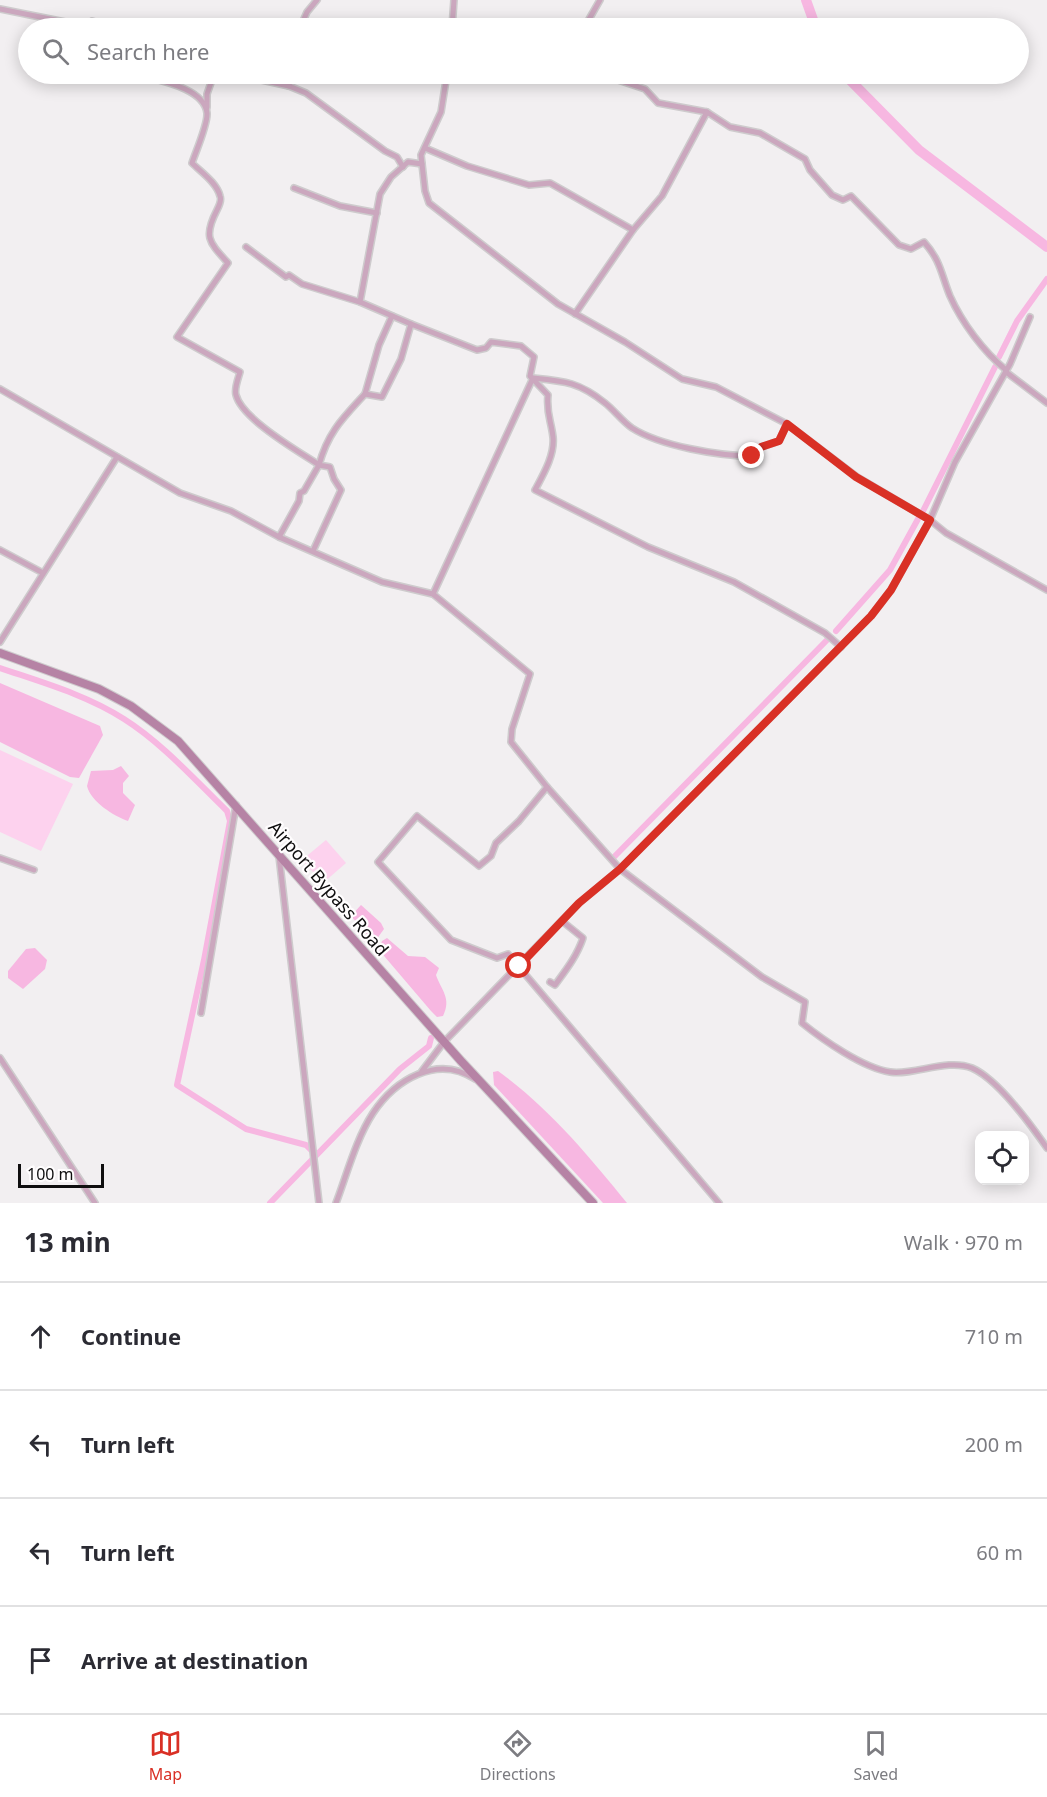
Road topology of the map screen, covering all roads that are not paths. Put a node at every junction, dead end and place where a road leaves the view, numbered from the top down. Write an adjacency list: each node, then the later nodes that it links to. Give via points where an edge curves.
1 (317, 0): 6 (street)
2 (454, 0): 7 (street)
3 (600, 0): 8 (street)
4 (0, 9): 5 (street)
5 (39, 18)
6 (304, 18)
7 (453, 18)
8 (590, 18)
9 (165, 84): 15 (street, via 192,93)
10 (210, 84): 15 (street)
11 (280, 84): 14 (street)
12 (445, 84): 17 (street, via 441,112)
13 (630, 84): 16 (street, via 645,89 658,103)
14 (289, 86): 19 (street, via 306,93 397,157)
15 (207, 112): 36 (street, via 192,163 220,196 208,231 210,243 228,263 177,337 240,372 235,393 238,401 257,422)
16 (707, 112): 22 (street, via 662,196); 29 (street, via 729,127 760,133 805,159 832,195 843,200 851,196 899,245 911,249 924,242 937,256 958,311)
17 (424, 148): 18 (street); 22 (street, via 529,185 550,183)
18 (422, 164): 19 (street, via 408,162); 25 (street, via 429,204)
19 (403, 167): 21 (street, via 390,177 380,194)
20 (294, 188): 21 (street, via 340,206)
21 (377, 213): 24 (street)
22 (633, 230): 25 (street)
23 (246, 247): 24 (street, via 286,277)
24 (360, 302): 26 (street)
25 (575, 314): 34 (street, via 682,379 716,387)
26 (392, 316): 28 (street); 32 (street)
27 (1030, 317): 29 (street)
28 (411, 324): 30 (street, via 477,350 491,342 520,346 534,357 530,376); 32 (street, via 401,359 382,397)
29 (1006, 371): 33 (street); 37 (street, via 955,462)
30 (533, 378): 34 (street, via 573,382 604,402 632,428 656,439 733,456 752,456 761,447 779,441); 43 (street); 45 (street, via 548,395 546,412 553,437 551,455 535,490 648,547 734,582 825,633)
31 (0, 389): 35 (street)
32 (365, 394): 36 (street, via 331,431)
33 (1047, 403)
34 (787, 424): 37 (street, via 856,477)
35 (117, 456): 38 (street, via 180,494 231,511); 41 (street)
36 (319, 465): 38 (street, via 300,493); 40 (street, via 330,467 341,489)
37 (930, 520): 42 (street); 45 (street, via 891,590)
38 (279, 537): 40 (street)
39 (0, 550): 41 (street)
40 (313, 551): 43 (street, via 382,582)
41 (43, 573): 44 (street)
42 (1047, 590)
43 (433, 594): 47 (street, via 530,674 511,742)
44 (0, 642)
45 (841, 647): 51 (street)
46 (0, 653): 48 (street, Airport Bypass Road, via 99,689 131,706 178,741)
47 (547, 787): 51 (street); 54 (street, via 479,866 417,816 378,862 451,940 497,958 507,954)
48 (236, 805): 49 (street, Airport Bypass Road); 56 (street)
49 (279, 853): 57 (street, Airport Bypass Road); 63 (street)
50 (0, 858): 52 (street)
51 (620, 869): 53 (street); 61 (street, via 762,977 806,1002 802,1023 812,1032 865,1064 891,1073 931,1066 970,1067 990,1081)
52 (34, 870)
53 (562, 921): 54 (street); 55 (street, via 583,938 555,985)
54 (519, 966): 57 (street); 66 (street)
55 (549, 982)
56 (201, 1013)
57 (444, 1042): 59 (street); 60 (street, Airport Bypass Road)
58 (0, 1058): 62 (street)
59 (422, 1071): 60 (street, via 448,1068); 64 (street, via 389,1094 374,1112)
60 (481, 1083): 65 (street, Airport Bypass Road)
61 (1047, 1148)
62 (95, 1203)
63 (319, 1203)
64 (336, 1203)
65 (593, 1203)
66 (719, 1203)

